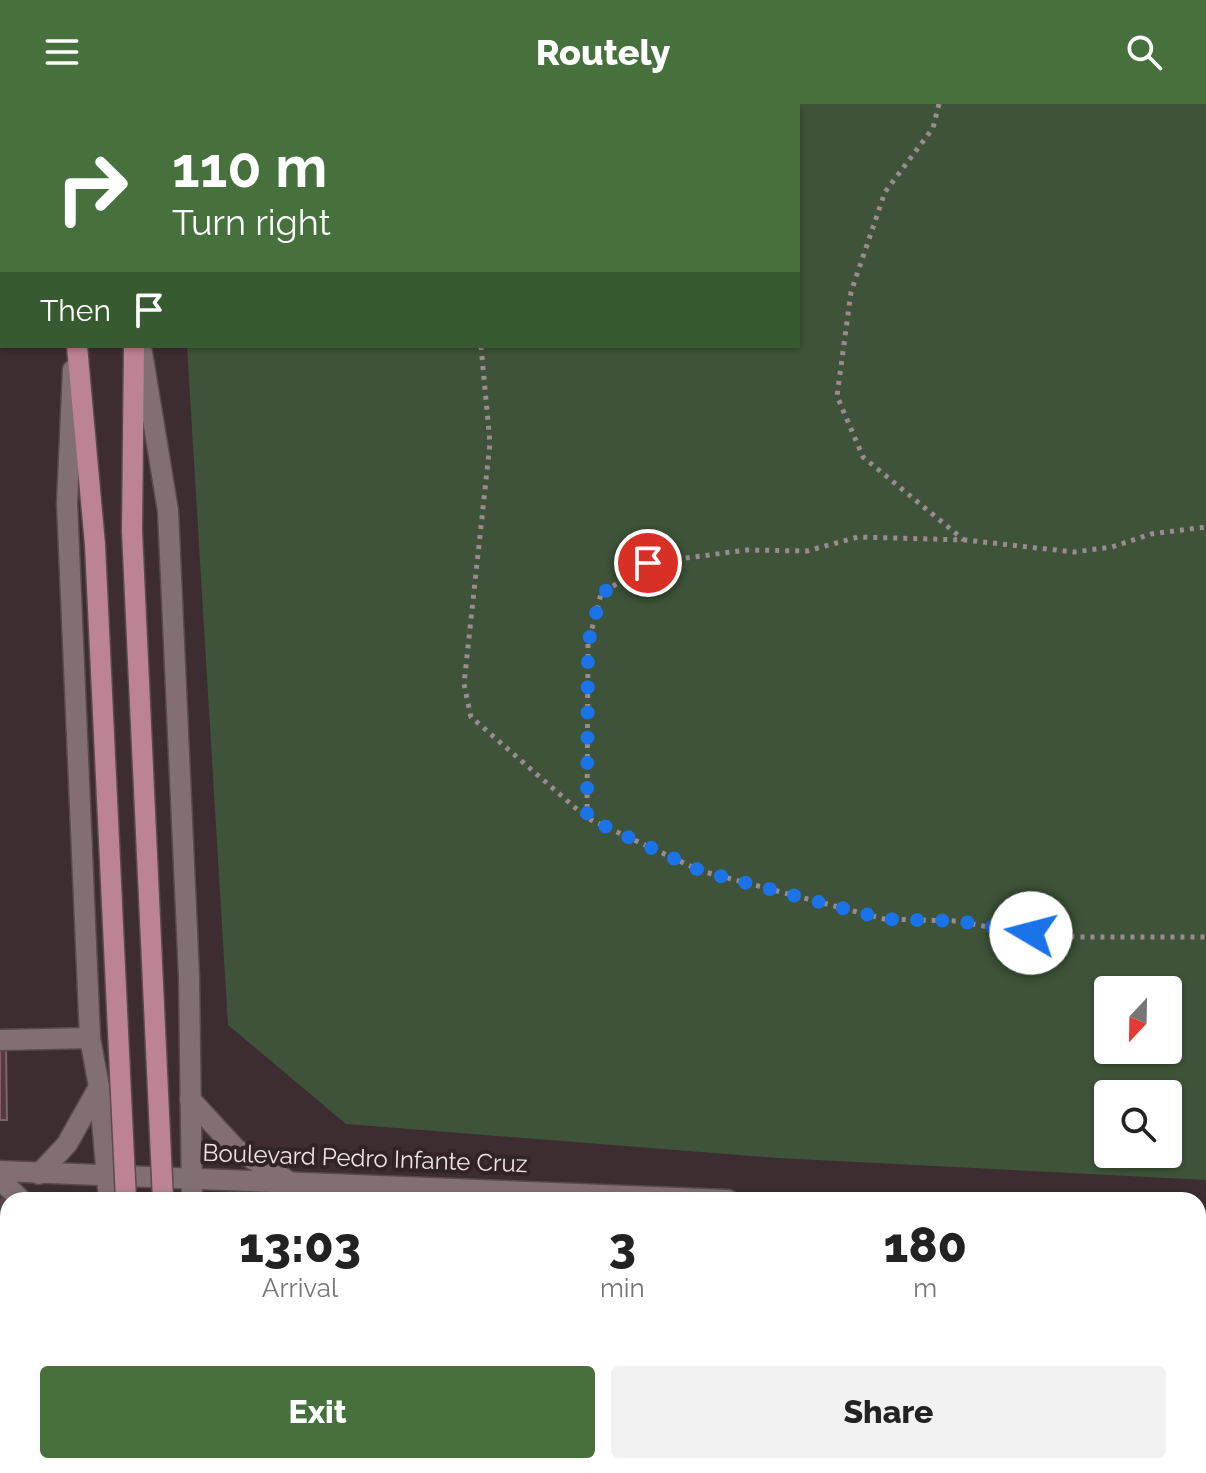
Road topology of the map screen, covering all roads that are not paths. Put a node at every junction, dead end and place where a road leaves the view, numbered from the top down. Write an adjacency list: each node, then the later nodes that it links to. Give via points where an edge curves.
1 (75, 348): 16 (main road, bridge, via 95,545)
2 (75, 348): 5 (street, via 67,503)
3 (134, 348): 17 (main road, bridge, via 132,531)
4 (141, 348): 8 (street, via 168,511)
5 (90, 1038): 6 (street); 7 (street)
6 (0, 1040)
7 (99, 1087): 10 (street, via 67,1144); 11 (street)
8 (190, 1099): 12 (street); 13 (street, via 220,1135 258,1166 284,1179)
9 (0, 1171): 10 (street, Boulevard Pedro Infante Cruz)
10 (39, 1174): 11 (street, Boulevard Pedro Infante Cruz)
11 (108, 1175): 12 (street, Boulevard Pedro Infante Cruz); 15 (street)
12 (191, 1179): 13 (street, Boulevard Pedro Infante Cruz); 18 (street)
13 (320, 1185): 14 (street, Boulevard Pedro Infante Cruz)
14 (387, 1187): 19 (street); 20 (street, Boulevard Pedro Infante Cruz)
15 (109, 1192)
16 (126, 1192)
17 (163, 1192)
18 (192, 1192)
19 (364, 1192)
20 (518, 1192)

